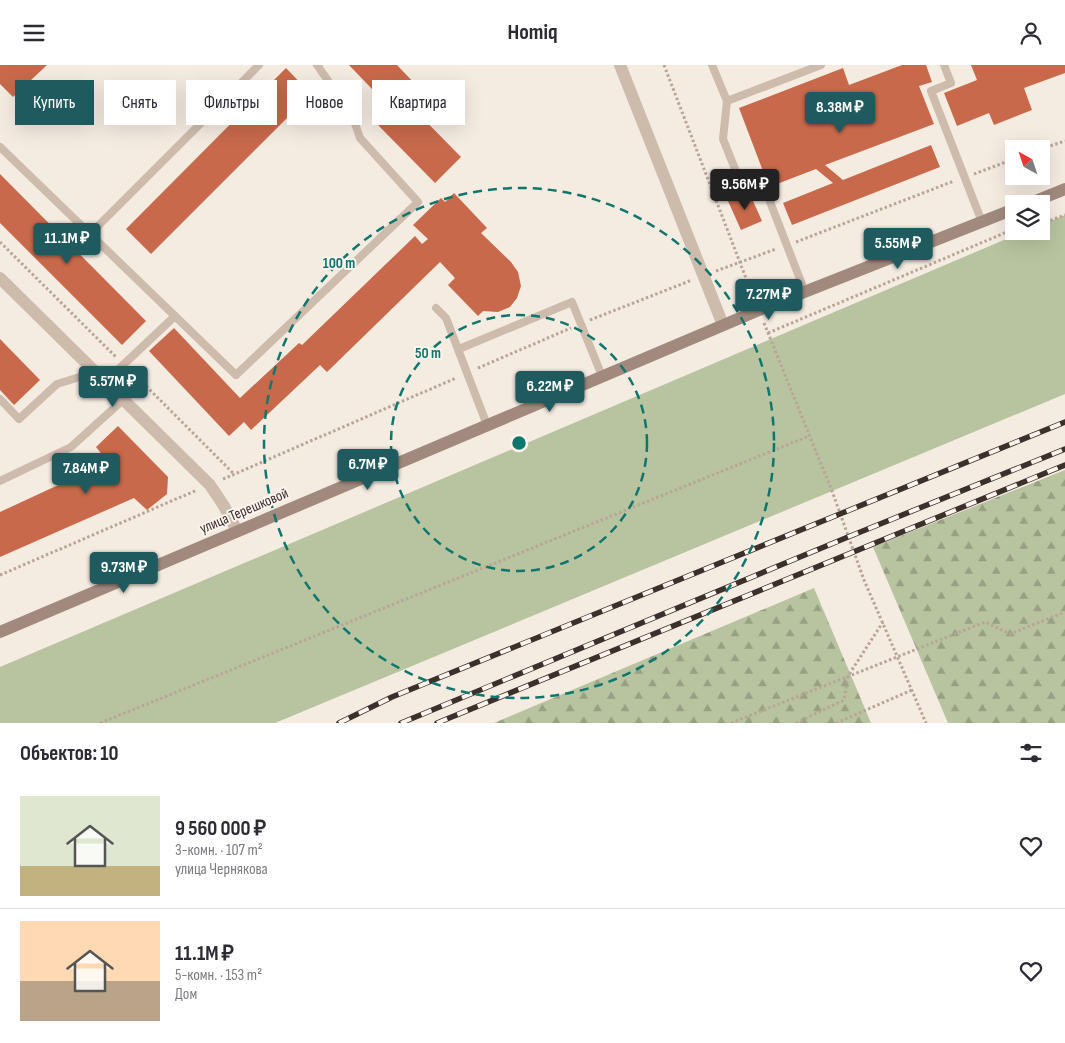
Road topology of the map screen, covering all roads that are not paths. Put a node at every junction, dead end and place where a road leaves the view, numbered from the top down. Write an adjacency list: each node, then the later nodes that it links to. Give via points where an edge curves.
1 (259, 65): 13 (lane)
2 (317, 65): 17 (lane, via 352,115 360,138 418,202 236,375)
3 (620, 65): 18 (street)
4 (712, 65): 7 (lane)
5 (821, 65): 7 (lane)
6 (944, 65): 12 (lane, via 951,83 931,91)
7 (727, 101): 15 (lane, via 723,139 739,179 767,195)
8 (0, 147): 13 (lane)
9 (1065, 189): 10 (main road)
10 (1050, 195)
11 (1005, 213): 12 (main road, улица Терешковой)
12 (982, 222): 15 (main road, улица Терешковой)
13 (90, 234): 17 (lane)
14 (0, 277): 20 (street)
15 (804, 292): 18 (main road, улица Терешковой)
16 (436, 308): 19 (lane, via 446,318)
17 (176, 316): 22 (lane)
18 (722, 325): 21 (main road, улица Терешковой)
19 (459, 349): 21 (lane, via 572,302); 25 (lane)
20 (96, 372): 22 (street); 23 (lane, via 57,384 19,419)
21 (602, 376): 25 (main road, улица Терешковой)
22 (105, 382): 24 (street)
23 (0, 399)
24 (124, 399): 26 (lane, via 71,447); 27 (street, via 210,485)
25 (487, 425): 27 (main road, улица Терешковой)
26 (0, 481)
27 (237, 531): 28 (main road, улица Терешковой)
28 (0, 632)

